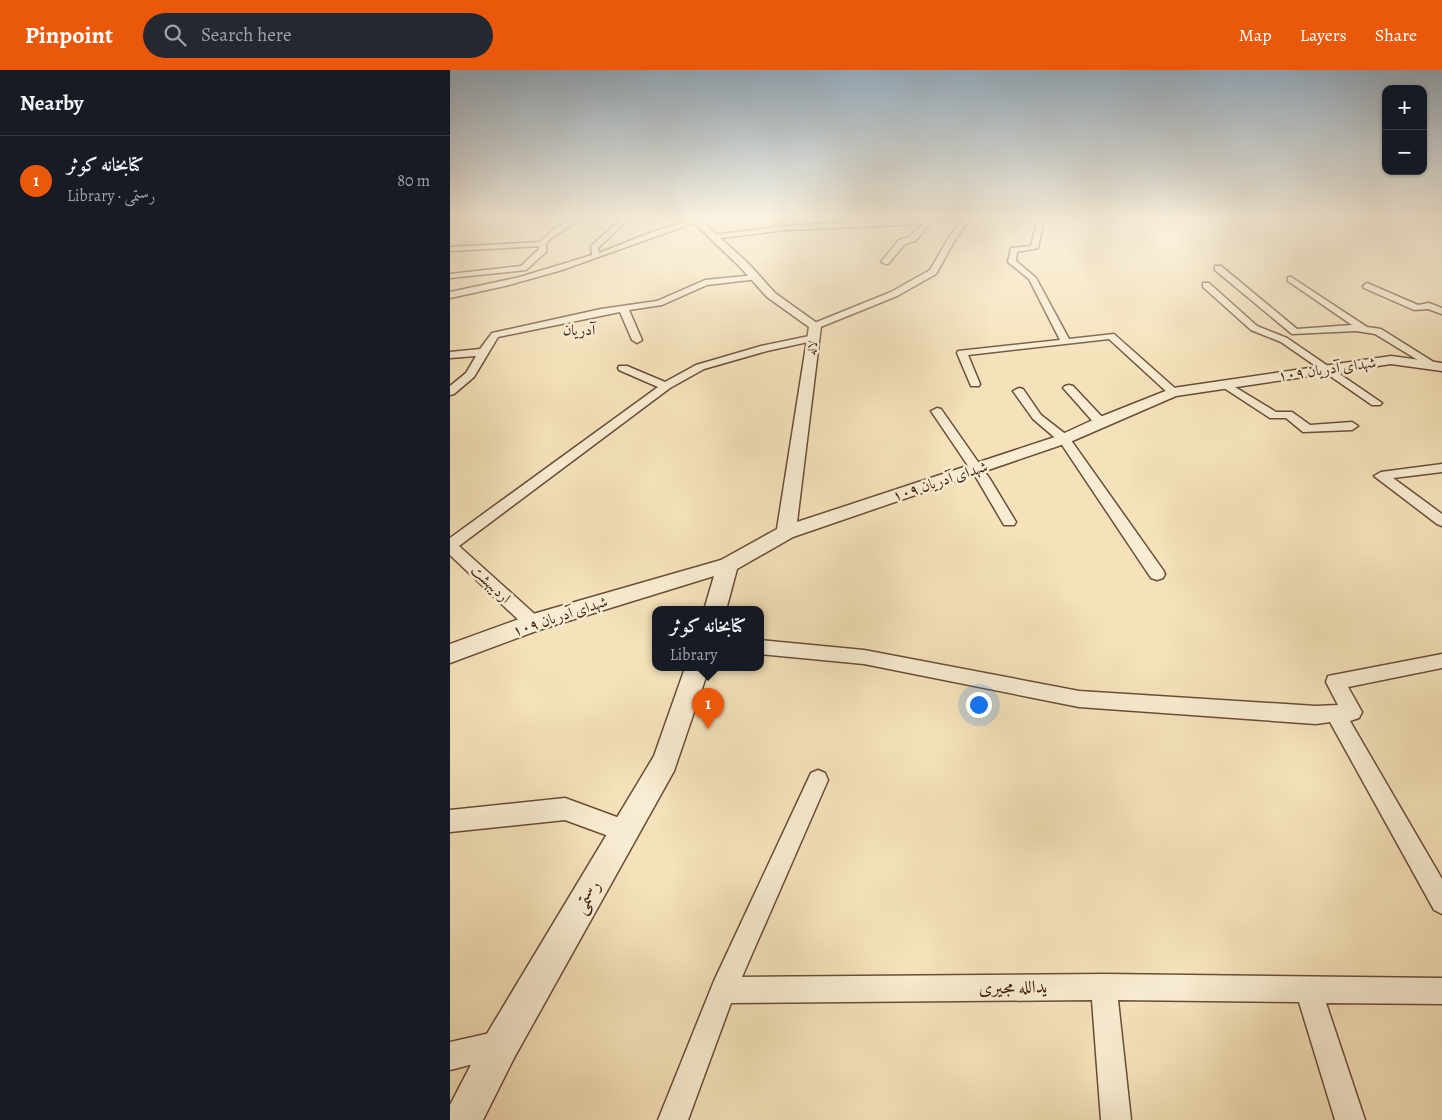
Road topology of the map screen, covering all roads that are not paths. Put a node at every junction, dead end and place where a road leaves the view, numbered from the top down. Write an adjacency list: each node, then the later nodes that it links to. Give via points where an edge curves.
1 (525, 266): 7 (street)
2 (564, 266): 12 (street, via 498,287)
3 (743, 266): 8 (street, لاله)
4 (936, 266): 16 (street, via 933,272 894,294)
5 (1017, 266): 18 (street, via 1032,278)
6 (1218, 268): 15 (street, via 1295,332)
7 (450, 276)
8 (755, 278): 13 (street, via 705,283 659,303); 16 (street, لاله)
9 (1291, 279): 15 (street)
10 (1206, 285): 23 (street, via 1254,328 1284,340)
11 (1367, 286): 14 (street, via 1417,308 1429,306)
12 (450, 295)
13 (624, 308): 17 (street); 19 (street, via 495,335)
14 (1442, 311)
15 (1364, 329): 21 (street, via 1378,331)
16 (814, 332): 26 (street, via 700,367); 40 (street, لاله)
17 (637, 340)
18 (1066, 342): 24 (street, via 962,353); 30 (street, via 1111,336)
19 (483, 352): 20 (street); 29 (street, via 470,375)
20 (450, 355)
21 (1438, 367): 23 (street, شهدای آدریان ۱۰۹, via 1391,360)
22 (623, 368): 26 (street)
23 (1327, 369): 25 (street, شهدای آدریان ۱۰۹); 31 (street)
24 (976, 384)
25 (1225, 384): 30 (street, شهدای آدریان ۱۰۹); 34 (street, via 1274,416 1288,414 1307,429)
26 (666, 386): 41 (street)
27 (1069, 388): 33 (street)
28 (1019, 391): 35 (street, via 1037,417)
29 (450, 392)
30 (1173, 392): 33 (street, شهدای آدریان ۱۰۹)
31 (1376, 403)
32 (937, 411): 37 (street)
33 (1100, 422): 35 (street, شهدای آدریان ۱۰۹)
34 (1352, 426)
35 (1064, 439): 37 (street, شهدای آدریان ۱۰۹); 43 (street)
36 (1442, 468): 38 (street, via 1381,476)
37 (975, 469): 39 (street, via 991,489); 40 (street, شهدای آدریان ۱۰۹)
38 (1442, 521)
39 (1009, 522)
40 (786, 532): 42 (street, شهدای آدریان ۱۰۹)
41 (450, 545): 45 (street, اردیبهشت)
42 (728, 565): 44 (street); 45 (street, شهدای آدریان ۱۰۹)
43 (1157, 574)
44 (716, 606)
45 (533, 623): 47 (street, شهدای آدریان ۱۰۹)
46 (764, 647): 50 (street, via 864,657 1079,699 1316,715)
47 (450, 654)
48 (1442, 661): 50 (street, via 1335,682 1352,712)
49 (696, 671): 53 (street, رستمی, via 665,762)
50 (1334, 713): 54 (street)
51 (818, 780): 57 (street)
52 (450, 820): 53 (street, via 565,810)
53 (625, 830): 59 (street, رستمی)
54 (1442, 902)
55 (1104, 987): 56 (street, یدالله مجیری); 57 (street, یدالله مجیری); 63 (street)
56 (1308, 989): 58 (street, یدالله مجیری); 64 (street)
57 (723, 990): 62 (street)
58 (1442, 991)
59 (501, 1045): 60 (street); 61 (street, رستمی)
60 (450, 1056)
61 (463, 1120)
62 (673, 1120)
63 (1116, 1120)
64 (1350, 1120)

